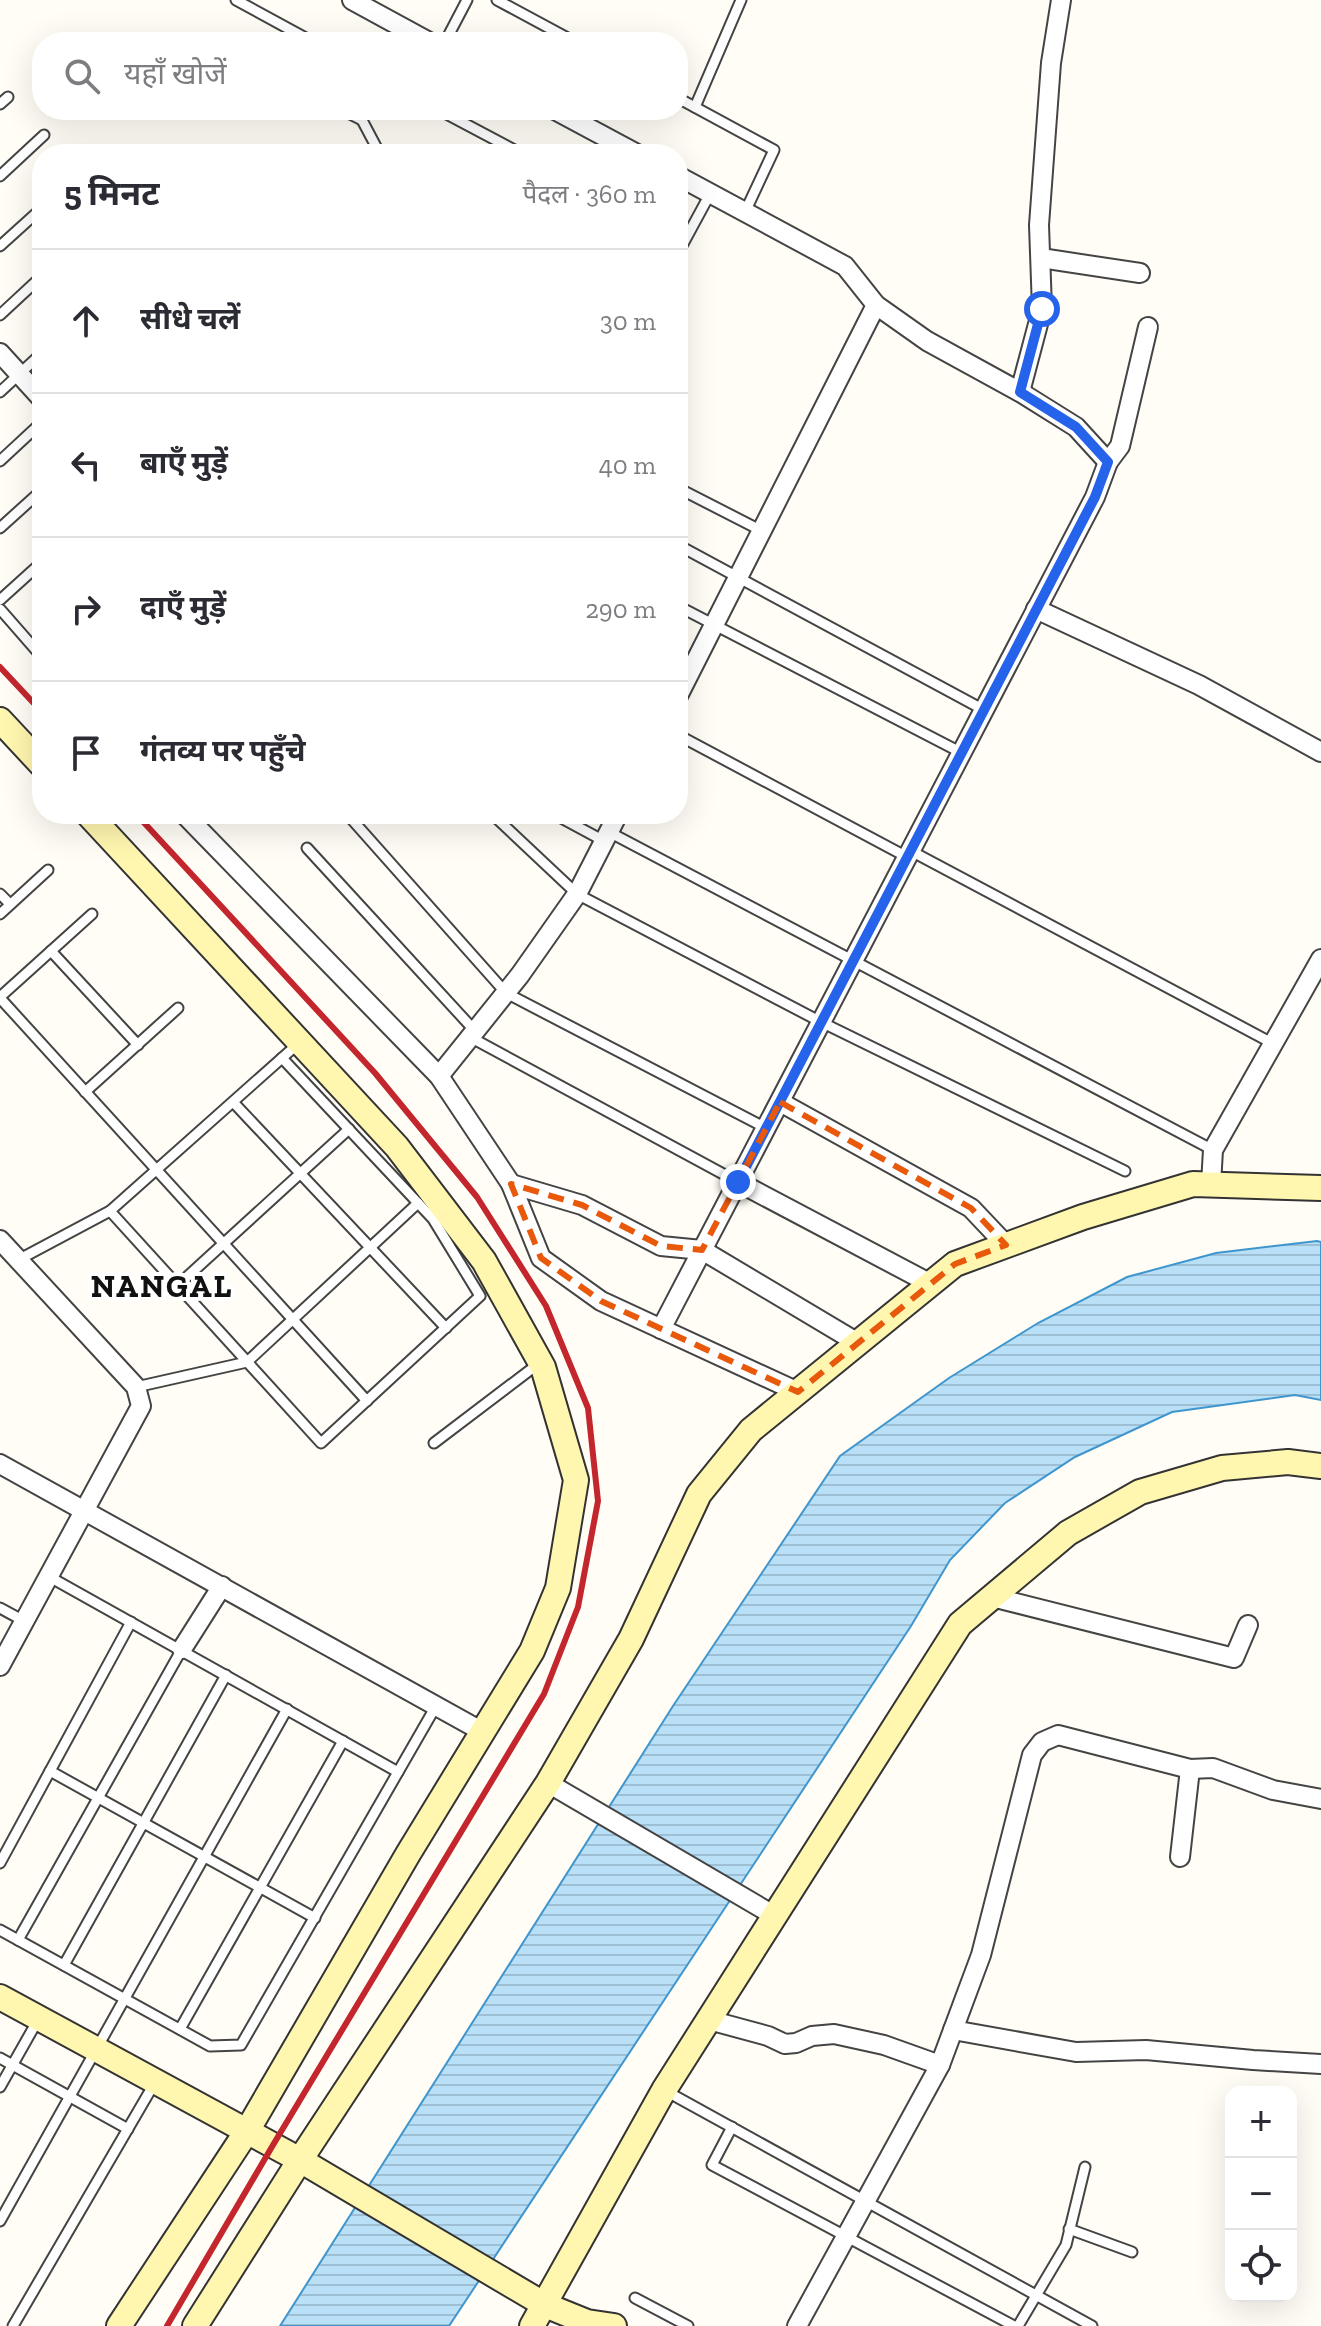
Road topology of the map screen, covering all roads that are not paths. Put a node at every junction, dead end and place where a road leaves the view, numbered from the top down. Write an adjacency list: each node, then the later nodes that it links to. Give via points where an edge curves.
1 (236, 0): 7 (lane)
2 (352, 0): 8 (street)
3 (467, 0): 9 (lane)
4 (497, 0): 10 (lane)
5 (741, 0): 12 (lane)
6 (1061, 0): 29 (street, via 1051,63)
7 (295, 32)
8 (400, 32)
9 (450, 32)
10 (556, 32)
11 (688, 103): 12 (lane)
12 (695, 107): 25 (lane, via 774,150)
13 (362, 120): 18 (lane)
14 (458, 120): 19 (lane)
15 (574, 120): 20 (street)
16 (44, 135): 17 (lane)
17 (34, 144)
18 (375, 144)
19 (503, 144)
20 (618, 144)
21 (32, 146): 22 (lane)
22 (0, 176)
23 (688, 182): 24 (street)
24 (710, 194): 25 (street); 27 (lane)
25 (745, 212): 32 (street, via 845,266)
26 (32, 217): 28 (lane)
27 (688, 228)
28 (0, 246)
29 (1041, 258): 30 (street); 40 (street, via 1042,309)
30 (1140, 273)
31 (32, 285): 33 (lane)
32 (876, 305): 40 (street, via 927,341); 47 (street)
33 (0, 315)
34 (1148, 327): 43 (street, via 1120,446)
35 (0, 353): 37 (street)
36 (32, 362): 37 (lane)
37 (19, 374): 38 (street); 39 (lane)
38 (32, 388)
39 (0, 392)
40 (1020, 392): 43 (street, via 1076,427)
41 (32, 431): 42 (lane)
42 (0, 461)
43 (1108, 462): 53 (street)
44 (688, 493): 47 (lane)
45 (32, 499): 46 (lane)
46 (0, 528)
47 (762, 531): 50 (street)
48 (688, 550): 50 (lane)
49 (32, 571): 51 (lane)
50 (739, 577): 55 (street); 58 (lane)
51 (0, 600)
52 (0, 609): 56 (lane)
53 (1036, 609): 58 (street); 61 (street, via 1199,685)
54 (688, 611): 55 (lane)
55 (714, 625): 57 (street); 62 (lane)
56 (32, 645)
57 (688, 676)
58 (984, 710): 62 (street)
59 (0, 720): 63 (street)
60 (688, 740): 72 (lane)
61 (1321, 752)
62 (962, 753): 72 (street)
63 (32, 754)
64 (100, 824): 89 (street)
65 (194, 824): 90 (street)
66 (356, 824): 82 (lane)
67 (503, 824): 75 (lane)
68 (577, 824): 70 (lane)
69 (613, 824): 70 (street)
70 (606, 837): 75 (street); 81 (lane)
71 (307, 848): 86 (lane)
72 (909, 854): 81 (street); 87 (lane)
73 (48, 870): 76 (lane)
74 (0, 894): 76 (lane)
75 (577, 894): 82 (street); 85 (lane)
76 (10, 904): 77 (lane)
77 (0, 914)
78 (92, 914): 79 (lane)
79 (51, 951): 83 (lane); 88 (lane)
80 (1321, 959): 87 (street)
81 (853, 960): 85 (street); 96 (lane)
82 (506, 993): 86 (street); 94 (lane)
83 (0, 998): 91 (lane)
84 (178, 1008): 88 (lane)
85 (821, 1022): 93 (street); 98 (lane)
86 (473, 1034): 90 (street); 100 (lane)
87 (1272, 1043): 96 (street)
88 (138, 1045): 91 (lane)
89 (291, 1050): 92 (lane); 95 (lane); 119 (street, via 397,1147 484,1261)
90 (439, 1076): 101 (street)
91 (85, 1092): 97 (lane)
92 (233, 1102): 97 (lane); 99 (lane)
93 (780, 1102): 94 (street); 108 (street, via 971,1208)
94 (766, 1128): 100 (street)
95 (349, 1129): 99 (lane); 104 (lane)
96 (1213, 1150): 102 (street)
97 (156, 1170): 105 (lane); 107 (lane)
98 (1125, 1171)
99 (301, 1174): 107 (lane); 109 (lane)
100 (738, 1182): 110 (street); 112 (street)
101 (511, 1184): 110 (street, via 582,1205 661,1246); 116 (street, via 541,1258 601,1301)
102 (1211, 1184): 103 (street); 108 (street, via 1193,1184)
103 (1321, 1188)
104 (418, 1203): 109 (lane); 115 (lane, via 480,1296)
105 (110, 1211): 111 (lane); 113 (lane)
106 (0, 1240): 111 (street)
107 (224, 1244): 113 (lane); 114 (lane)
108 (1006, 1245): 112 (street, via 955,1264)
109 (370, 1247): 114 (lane); 115 (lane)
110 (702, 1250): 116 (street); 117 (street)
111 (18, 1260): 120 (street)
112 (931, 1284): 117 (street)
113 (177, 1286): 118 (lane)
114 (293, 1319): 118 (lane); 122 (lane)
115 (446, 1328): 122 (lane)
116 (661, 1329): 121 (street)
117 (858, 1343): 121 (street)
118 (247, 1362): 120 (lane); 122 (lane, via 321,1443)
119 (540, 1362): 123 (lane); 139 (street, via 576,1480 558,1588 532,1651)
120 (136, 1387): 126 (street, via 141,1406)
121 (798, 1392): 144 (street, via 751,1430 699,1494 631,1639)
122 (367, 1401)
123 (434, 1443)
124 (0, 1464): 126 (street)
125 (1321, 1466): 129 (street, via 1288,1462 1222,1468 1140,1492 1068,1533)
126 (84, 1510): 127 (street); 128 (street)
127 (48, 1576): 131 (street); 132 (lane)
128 (222, 1586): 134 (street); 137 (street)
129 (992, 1597): 133 (street, via 1234,1658); 152 (street, via 960,1624)
130 (0, 1608): 131 (lane)
131 (24, 1621): 135 (street)
132 (131, 1622): 134 (lane); 142 (lane)
133 (1248, 1625)
134 (182, 1649): 136 (lane); 145 (lane)
135 (0, 1666)
136 (226, 1675): 138 (lane); 147 (lane)
137 (436, 1706): 139 (street); 143 (lane)
138 (287, 1709): 140 (lane); 148 (lane)
139 (483, 1732): 174 (street)
140 (343, 1741): 143 (lane); 151 (lane)
141 (1190, 1769): 146 (street, via 1213,1768 1273,1790); 149 (street); 162 (street, via 1058,1735 1042,1742 1032,1755 981,1955)
142 (50, 1771): 145 (lane); 150 (lane)
143 (398, 1772): 153 (lane)
144 (548, 1783): 152 (street); 175 (street)
145 (98, 1798): 147 (lane); 155 (lane)
146 (1321, 1799)
147 (144, 1823): 148 (lane); 156 (lane)
148 (204, 1857): 151 (lane); 158 (lane)
149 (1180, 1857)
150 (0, 1863)
151 (260, 1887): 153 (lane); 161 (lane)
152 (775, 1916): 160 (street)
153 (315, 1918): 161 (lane, via 241,2045 210,2046)
154 (0, 1930): 155 (lane)
155 (18, 1940): 156 (lane)
156 (64, 1965): 158 (lane)
157 (0, 1997): 159 (street)
158 (125, 1999): 161 (lane); 163 (lane)
159 (39, 2018): 163 (street); 166 (lane)
160 (709, 2020): 167 (street, via 785,2044 834,2034); 170 (street)
161 (180, 2029)
162 (953, 2030): 165 (street, via 1076,2052 1146,2050); 167 (street)
163 (97, 2049): 168 (street); 171 (lane)
164 (0, 2058): 166 (lane)
165 (1321, 2064)
166 (12, 2065): 169 (lane); 171 (lane)
167 (940, 2065): 177 (street)
168 (156, 2081): 173 (lane); 174 (street)
169 (0, 2087)
170 (664, 2090): 172 (lane); 184 (street)
171 (70, 2097): 173 (lane); 178 (lane)
172 (732, 2127): 177 (lane); 180 (lane, via 712,2165)
173 (128, 2129): 186 (lane)
174 (247, 2131): 175 (street); 187 (street)
175 (300, 2160): 184 (street, via 511,2285); 188 (street)
176 (1085, 2167): 179 (lane)
177 (866, 2200): 180 (street); 182 (lane)
178 (0, 2221)
179 (1069, 2229): 181 (lane); 182 (lane, via 1066,2245)
180 (846, 2236): 191 (street); 192 (lane)
181 (1132, 2252)
182 (1037, 2294): 192 (lane); 193 (lane)
183 (635, 2298): 190 (lane)
184 (539, 2316): 185 (street)
185 (589, 2324): 189 (street)
186 (13, 2326)
187 (119, 2326)
188 (195, 2326)
189 (614, 2326)
190 (688, 2326)
191 (797, 2326)
192 (1016, 2326)
193 (1092, 2326)

